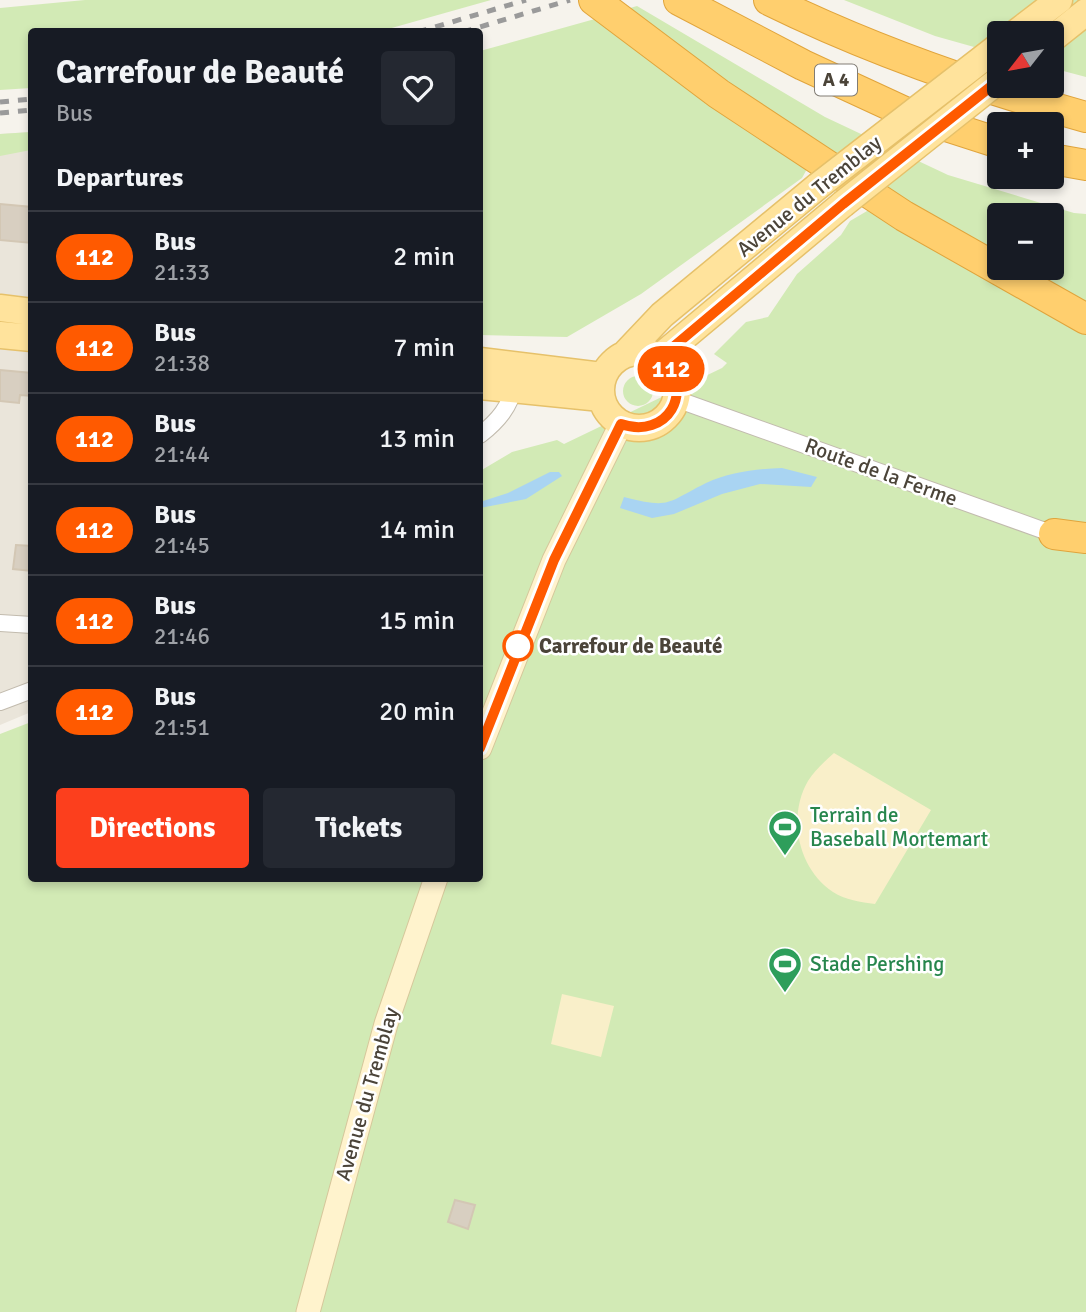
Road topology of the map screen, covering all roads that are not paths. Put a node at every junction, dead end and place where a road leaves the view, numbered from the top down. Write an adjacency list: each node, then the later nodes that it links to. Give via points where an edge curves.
1 (594, 0): 16 (highway, via 719,94 904,216)
2 (679, 0): 11 (highway, A 4, via 909,114)
3 (769, 0): 10 (highway, A 4, via 916,64)
4 (1059, 0): 6 (main road)
5 (1086, 12): 7 (main road)
6 (1032, 21)
7 (1064, 29)
8 (987, 55): 19 (main road, Avenue du Tremblay, bridge, via 818,186 662,315)
9 (987, 90): 20 (main road, Avenue du Tremblay, bridge)
10 (1086, 117)
11 (987, 139)
12 (1064, 161): 13 (highway)
13 (1086, 165)
14 (0, 308): 15 (main road)
15 (28, 312)
16 (1086, 319)
17 (0, 335): 18 (main road)
18 (28, 338)
19 (626, 353): 20 (main road, via 638,351); 24 (main road, via 608,366)
20 (660, 358): 25 (main road, via 673,372)
21 (483, 362): 22 (main road)
22 (517, 378): 23 (main road); 24 (main road); 27 (street, via 511,402)
23 (483, 385)
24 (602, 387): 26 (main road, via 611,417)
25 (676, 400): 26 (main road, via 664,419 654,425); 28 (street, Route de la Ferme)
26 (621, 424): 35 (main road, via 554,560)
27 (483, 432)
28 (1054, 534): 29 (highway); 30 (street, Route de la Ferme)
29 (1086, 538)
30 (1086, 547)
31 (0, 622): 32 (street)
32 (28, 625)
33 (28, 692): 34 (street)
34 (0, 702)
35 (483, 740)
36 (435, 882): 37 (main road, Avenue du Tremblay, via 386,1024)
37 (307, 1312)

